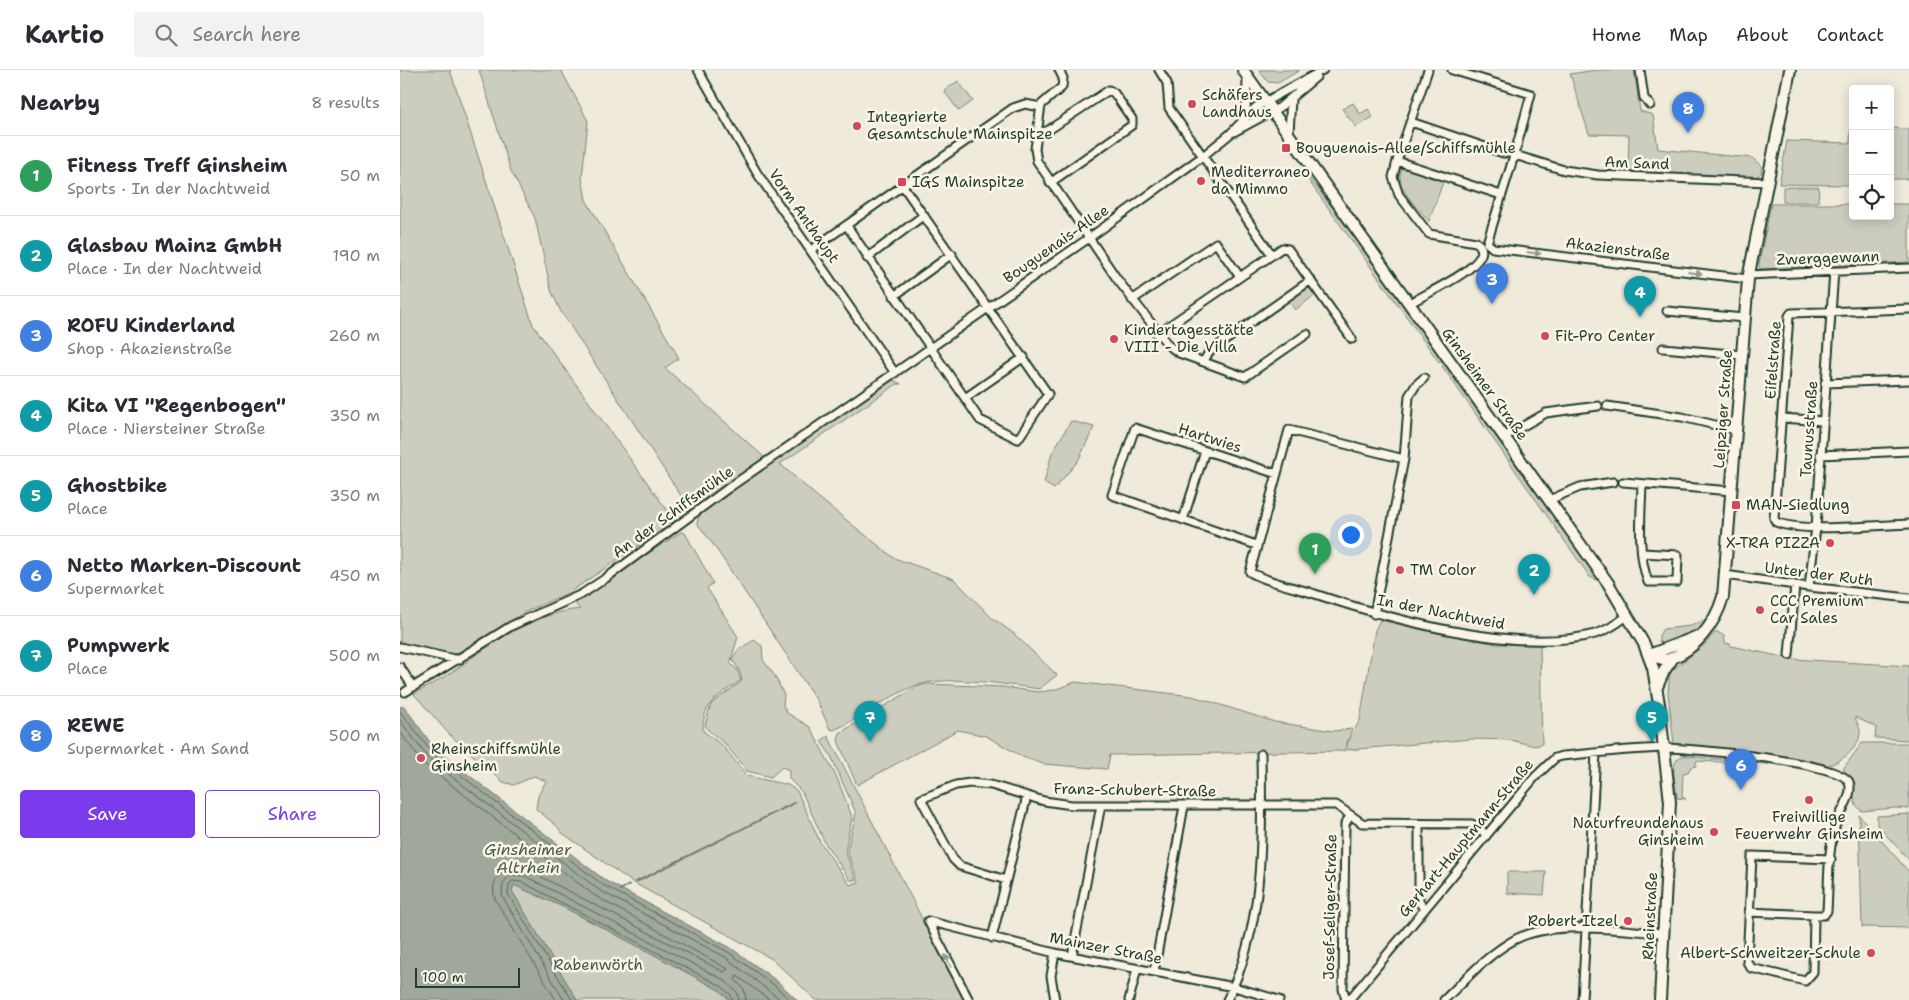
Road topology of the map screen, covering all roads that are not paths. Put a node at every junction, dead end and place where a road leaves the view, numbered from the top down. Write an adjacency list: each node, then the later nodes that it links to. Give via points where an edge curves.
1 (698, 70): 30 (street, Vorm Anthaupt, via 757,173)
2 (1058, 70): 13 (street, via 1063,78 1062,87)
3 (1159, 70): 20 (street, via 1167,83 1169,108)
4 (1324, 70): 10 (street, Bouguenais-Allee); 11 (street, Bouguenais-Allee)
5 (1428, 70): 16 (street, Akazienstraße)
6 (1452, 70): 16 (street, via 1531,94 1516,150 1503,153)
7 (1640, 70): 12 (street, via 1644,98)
8 (1790, 70): 23 (main road, Leipziger Straße)
9 (1245, 73): 11 (main road, Ginsheimer Straße); 15 (street, via 1248,94)
10 (1291, 99): 14 (street, Bouguenais-Allee); 19 (street)
11 (1265, 102): 14 (main road, Ginsheimer Straße); 15 (street, Bouguenais-Allee)
12 (1650, 105)
13 (1041, 107): 17 (street); 24 (street, via 1024,104 1013,108)
14 (1272, 112): 18 (street, Bouguenais-Allee); 19 (main road, Ginsheimer Straße)
15 (1246, 116): 18 (street, Bouguenais-Allee)
16 (1411, 122): 21 (street, Akazienstraße)
17 (1038, 132): 22 (street, via 1035,154); 22 (street, via 1047,131 1109,90 1132,119 1132,125)
18 (1230, 134): 20 (street, Bouguenais-Allee)
19 (1289, 136): 41 (main road, Ginsheimer Straße)
20 (1203, 156): 28 (street, Bouguenais-Allee); 32 (street)
21 (1397, 160): 25 (street); 29 (street, Akazienstraße, via 1393,177 1397,190 1423,229 1436,236)
22 (1050, 182): 28 (street)
23 (1768, 182): 25 (street, Am Sand, via 1598,175 1564,170 1520,156 1512,162); 37 (main road, Leipziger Straße)
24 (903, 186): 26 (street); 27 (street)
25 (1501, 195): 29 (street)
26 (924, 215): 31 (street); 33 (street)
27 (847, 226): 30 (street); 33 (street)
28 (1088, 238): 40 (street); 42 (street, Bouguenais-Allee)
29 (1484, 245): 37 (street, Akazienstraße, one-way to 37); 41 (street, via 1476,265)
30 (811, 250): 55 (street, Vorm Anthaupt)
31 (952, 254): 39 (street); 42 (street)
32 (1272, 255): 36 (street); 38 (street, via 1286,247)
33 (867, 258): 39 (street)
34 (1909, 268): 35 (street, Zwerggewann)
35 (1834, 272): 37 (street, Zwerggewann); 45 (street, Taunusstraße)
36 (1240, 277): 40 (street, via 1216,242); 47 (street)
37 (1748, 277): 46 (main road, Leipziger Straße)
38 (1311, 280): 49 (street); 54 (street, via 1209,352)
39 (894, 296): 50 (street)
40 (1132, 300): 47 (street)
41 (1409, 304): 65 (main road, Ginsheimer Straße)
42 (989, 307): 50 (street, Bouguenais-Allee); 53 (street)
43 (1909, 309): 45 (street)
44 (1668, 311): 46 (street)
45 (1831, 313): 58 (street, Taunusstraße); 62 (street, Eifelstraße, via 1791,313 1789,316)
46 (1744, 318): 52 (main road, Leipziger Straße)
47 (1157, 334): 54 (street, via 1179,353)
48 (1307, 334): 54 (street, via 1245,377)
49 (1352, 339)
50 (931, 348): 55 (street, Bouguenais-Allee); 59 (street)
51 (1663, 348): 52 (street)
52 (1742, 355): 64 (main road, Leipziger Straße)
53 (1024, 357): 59 (street); 59 (street, via 1048,394 1018,439 980,420)
54 (1204, 361)
55 (895, 373): 92 (street, An der Schiffsmühle, via 582,594 511,626)
56 (1424, 378): 69 (street, via 1409,396)
57 (1909, 380): 58 (street)
58 (1826, 383): 63 (street, Taunusstraße)
59 (964, 398)
60 (1598, 406): 65 (street, via 1546,413)
61 (1606, 406): 64 (street, via 1682,417)
62 (1782, 418): 63 (street, Eifelstraße); 78 (street, Eifelstraße, via 1774,518 1782,525)
63 (1823, 421): 68 (street, Taunusstraße)
64 (1736, 430): 74 (main road, Leipziger Straße)
65 (1504, 437): 75 (main road, Ginsheimer Straße)
66 (1205, 451): 70 (street, Hartwies); 76 (street); 76 (street, Hartwies, via 1135,428 1112,495)
67 (1909, 451): 68 (street)
68 (1820, 455): 78 (street, Taunusstraße)
69 (1404, 459): 70 (street, via 1289,430); 85 (street)
70 (1277, 474): 79 (street)
71 (1613, 482): 75 (street, via 1580,487)
72 (1623, 482): 73 (street)
73 (1642, 484): 74 (street); 80 (street)
74 (1732, 491): 81 (main road, Leipziger Straße)
75 (1549, 500): 86 (main road, Ginsheimer Straße)
76 (1183, 520): 79 (street)
77 (1909, 524): 78 (street)
78 (1816, 527): 83 (street, Taunusstraße)
79 (1256, 545): 85 (street, In der Nachtweid, via 1250,572)
80 (1642, 553): 80 (street, via 1648,582 1677,582 1678,555)
81 (1725, 575): 82 (street, Unter der Ruth); 87 (main road, Leipziger Straße, via 1719,610)
82 (1794, 586): 83 (street, Unter der Ruth); 90 (street)
83 (1809, 588): 84 (street, Unter der Ruth)
84 (1909, 598)
85 (1374, 614): 86 (street, In der Nachtweid, via 1491,637 1542,640 1597,634)
86 (1628, 615): 89 (main road, Ginsheimer Straße)
87 (1702, 634): 89 (main road); 91 (main road, Leipziger Straße, via 1694,644)
88 (400, 647): 92 (street)
89 (1649, 655): 91 (main road, via 1662,660); 95 (main road, Rheinstraße)
90 (1789, 655)
91 (1673, 658): 95 (main road)
92 (459, 660): 94 (street, An der Schiffsmühle)
93 (400, 667): 94 (street)
94 (414, 687): 96 (street, An der Schiffsmühle)
95 (1657, 687): 97 (main road, Rheinstraße)
96 (405, 692)
97 (1665, 748): 98 (street, Gerhart-Hauptmann-Straße); 107 (street, Gerhart-Hauptmann-Straße, via 1785,760 1839,772 1850,782 1849,795 1833,835); 113 (main road, Rheinstraße, via 1670,802)
98 (1596, 753): 106 (street, Gerhart-Hauptmann-Straße, via 1555,758); 112 (street)
99 (1261, 754): 103 (street)
100 (1027, 796): 101 (street, Franz-Schubert-Straße, via 1072,805); 108 (street); 108 (street, Franz-Schubert-Straße, via 992,785 970,783 921,798 953,859 960,866)
101 (1101, 805): 102 (street, Franz-Schubert-Straße); 116 (street)
102 (1184, 806): 103 (street, Franz-Schubert-Straße); 118 (street)
103 (1262, 806): 104 (street, Franz-Schubert-Straße, via 1336,805); 119 (street, via 1258,890)
104 (1350, 816): 105 (street, Franz-Schubert-Straße, via 1362,823); 125 (street, Josef-Seliger-Straße, via 1345,824 1343,989)
105 (1419, 824): 106 (street, Franz-Schubert-Straße, via 1472,824); 109 (street, via 1419,902)
106 (1486, 836): 109 (street, Gerhart-Hauptmann-Straße)
107 (1830, 859): 110 (street, via 1752,856); 111 (street, via 1828,912)
108 (1006, 880): 114 (street)
109 (1424, 910): 125 (street, Gerhart-Hauptmann-Straße)
110 (1750, 912): 111 (street); 111 (street, via 1747,962 1751,968 1805,980 1813,972)
111 (1814, 915)
112 (1587, 930): 113 (street); 126 (street, via 1559,928 1535,931 1513,940 1481,964); 127 (street)
113 (1664, 932): 128 (main road, Rheinstraße)
114 (992, 938): 115 (street, Mainzer Straße); 120 (street, Mainzer Straße, one-way to 114, via 928,921)
115 (1056, 953): 116 (street, Mainzer Straße); 121 (street, via 1052,976)
116 (1072, 956): 117 (street, Mainzer Straße)
117 (1137, 968): 118 (street, Mainzer Straße); 122 (street)
118 (1154, 972): 119 (street, Mainzer Straße)
119 (1234, 987): 123 (street); 124 (street, Mainzer Straße)
120 (969, 1000)
121 (1055, 1000)
122 (1129, 1000)
123 (1227, 1000)
124 (1279, 1000)
125 (1348, 1000)
126 (1444, 1000)
127 (1582, 1000)
128 (1660, 1000)

